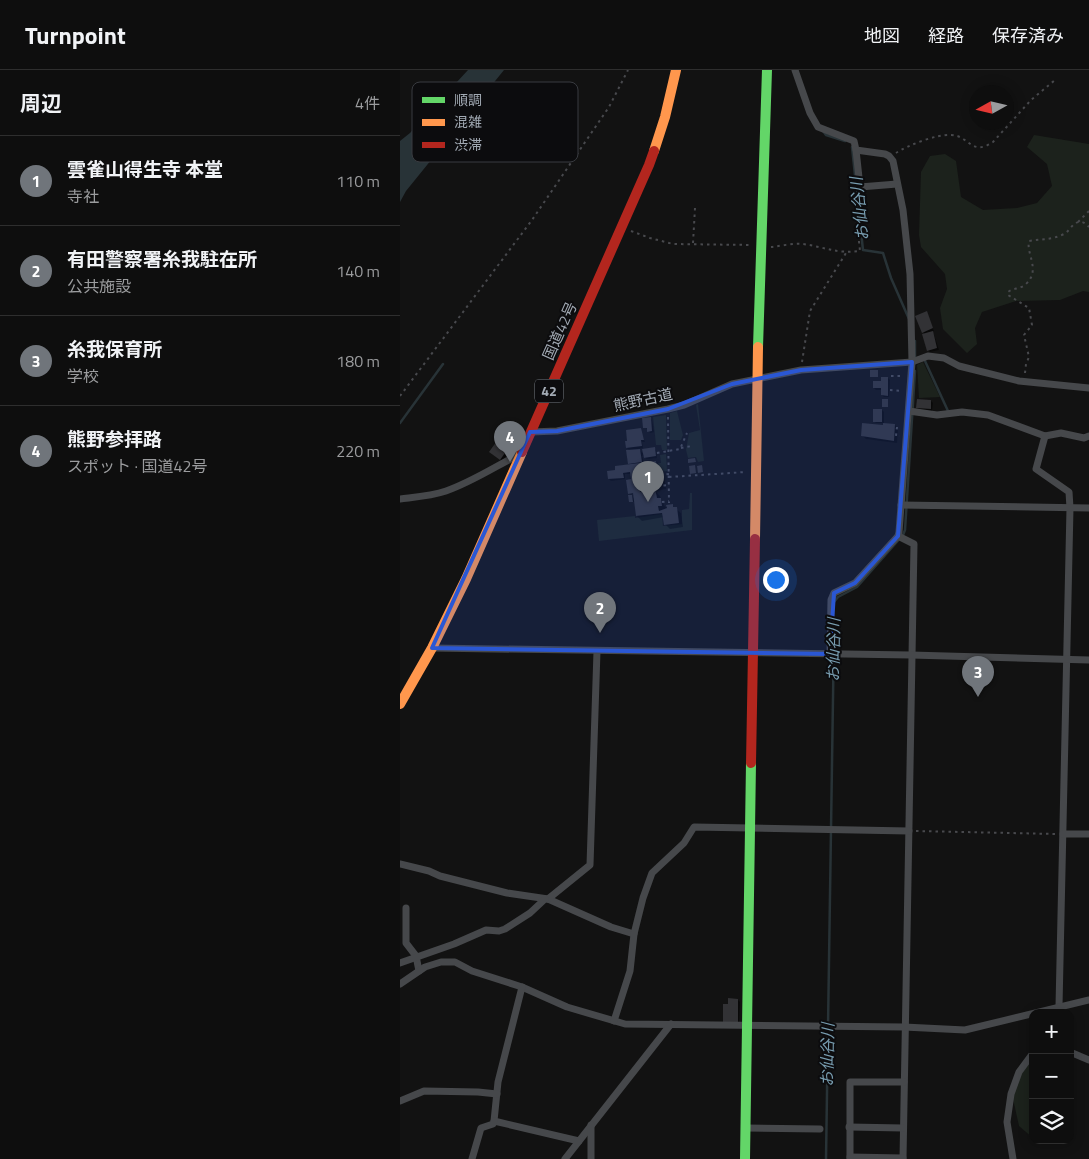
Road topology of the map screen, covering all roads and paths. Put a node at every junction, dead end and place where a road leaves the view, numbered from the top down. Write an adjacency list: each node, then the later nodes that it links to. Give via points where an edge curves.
1 (628, 70): 7 (path, via 609,107)
2 (676, 70): 15 (main road, 国道42号 / 42, via 666,117)
3 (767, 70): 18 (main road)
4 (795, 70): 6 (street, via 818,127 854,141)
5 (1055, 80): 8 (path, via 987,146 974,147 951,134 905,148)
6 (856, 150): 8 (street, via 885,154); 11 (street)
7 (578, 152)
8 (892, 159): 10 (street)
9 (572, 162): 29 (path)
10 (898, 184): 11 (street); 20 (street, via 910,274)
11 (860, 187): 19 (path, via 854,196 860,251)
12 (695, 208): 17 (path)
13 (1089, 211): 14 (path)
14 (1078, 222): 16 (path); 23 (path, via 1059,236 1029,241 1033,260 1030,279 1022,287 1008,292 1029,308 1032,325 1024,336 1030,357)
15 (622, 227): 17 (path, via 668,243); 33 (main road, 国道42号 / 42)
16 (1089, 227)
17 (693, 243): 18 (path)
18 (762, 246): 19 (path, via 802,244); 24 (main road)
19 (846, 253): 21 (path, via 810,311)
20 (912, 362): 21 (street, 熊野古道); 27 (street, 熊野古道, via 928,356 944,358 960,366 1019,381); 30 (street)
21 (801, 370): 24 (street, 熊野古道)
22 (891, 376): 25 (path)
23 (1024, 376)
24 (757, 378): 33 (street, 熊野古道, via 732,384 668,409 557,431); 43 (main road)
25 (903, 378)
26 (903, 385): 28 (path, via 903,391)
27 (1089, 388)
28 (890, 390)
29 (400, 396)
30 (909, 411): 36 (street, via 936,415 962,412 988,415); 50 (street)
31 (668, 413): 40 (path)
32 (897, 427): 35 (path)
33 (530, 432): 42 (main road, 国道42号 / 42)
34 (687, 433): 39 (path)
35 (896, 436)
36 (1045, 436): 37 (street); 51 (street, via 1036,469 1068,492)
37 (1089, 436)
38 (692, 446): 39 (path)
39 (681, 448): 40 (path)
40 (668, 452): 41 (path); 45 (path)
41 (657, 453)
42 (521, 454): 48 (street, via 447,490 429,496); 54 (main road, 国道42号 / 42)
43 (756, 472): 45 (path); 56 (main road)
44 (660, 475): 45 (path)
45 (669, 476): 46 (path)
46 (669, 485): 47 (path); 49 (path, via 669,502)
47 (657, 486)
48 (400, 499)
49 (662, 502)
50 (901, 505): 51 (street); 53 (street)
51 (1070, 508): 52 (street); 59 (street)
52 (1089, 508)
53 (898, 536): 57 (street, via 855,583 834,594 831,600); 58 (street, via 914,544)
54 (432, 648): 55 (street); 61 (main road, 国道42号 / 42)
55 (597, 651): 56 (street); 67 (street, via 590,865)
56 (754, 653): 57 (street); 62 (main road)
57 (830, 654): 58 (street)
58 (911, 655): 59 (street); 63 (street)
59 (1066, 660): 60 (street); 64 (street)
60 (1089, 660)
61 (400, 704)
62 (751, 828): 63 (street); 69 (street, via 694,827 684,844 652,873); 81 (main road)
63 (909, 830): 64 (path); 82 (street)
64 (1063, 834): 65 (street); 76 (street)
65 (1089, 834)
66 (400, 864): 67 (street, via 507,893)
67 (547, 899): 69 (street); 70 (street, via 505,929 486,930)
68 (406, 908): 70 (street, via 406,944)
69 (634, 934): 79 (street, via 630,971)
70 (416, 956): 71 (street); 72 (street)
71 (400, 963)
72 (419, 971): 73 (street); 74 (street, via 442,962 455,962)
73 (400, 984)
74 (522, 987): 79 (street, via 567,1007); 87 (street)
75 (1089, 1000): 76 (street)
76 (1059, 1006): 77 (street)
77 (1052, 1009)
78 (1029, 1015): 82 (street, via 965,1030)
79 (614, 1021): 80 (street)
80 (671, 1024): 81 (street); 90 (street)
81 (748, 1025): 82 (street); 92 (main road)
82 (904, 1027): 86 (street)
83 (1032, 1054): 102 (street, via 1019,1072 1011,1094 1007,1122)
84 (1074, 1054): 85 (street)
85 (1089, 1060)
86 (904, 1082): 91 (street, via 850,1082); 93 (street)
87 (497, 1094): 88 (street, via 424,1090); 89 (street)
88 (400, 1101)
89 (494, 1122): 95 (street); 98 (street, via 481,1128)
90 (592, 1124): 95 (street); 100 (street)
91 (850, 1127): 93 (street); 96 (street)
92 (746, 1128): 94 (street); 101 (main road)
93 (903, 1128): 97 (street)
94 (820, 1129)
95 (579, 1141): 99 (street)
96 (850, 1158): 97 (street)
97 (903, 1158)
98 (472, 1159)
99 (565, 1159)
100 (591, 1159)
101 (745, 1159)
102 (1013, 1159)

